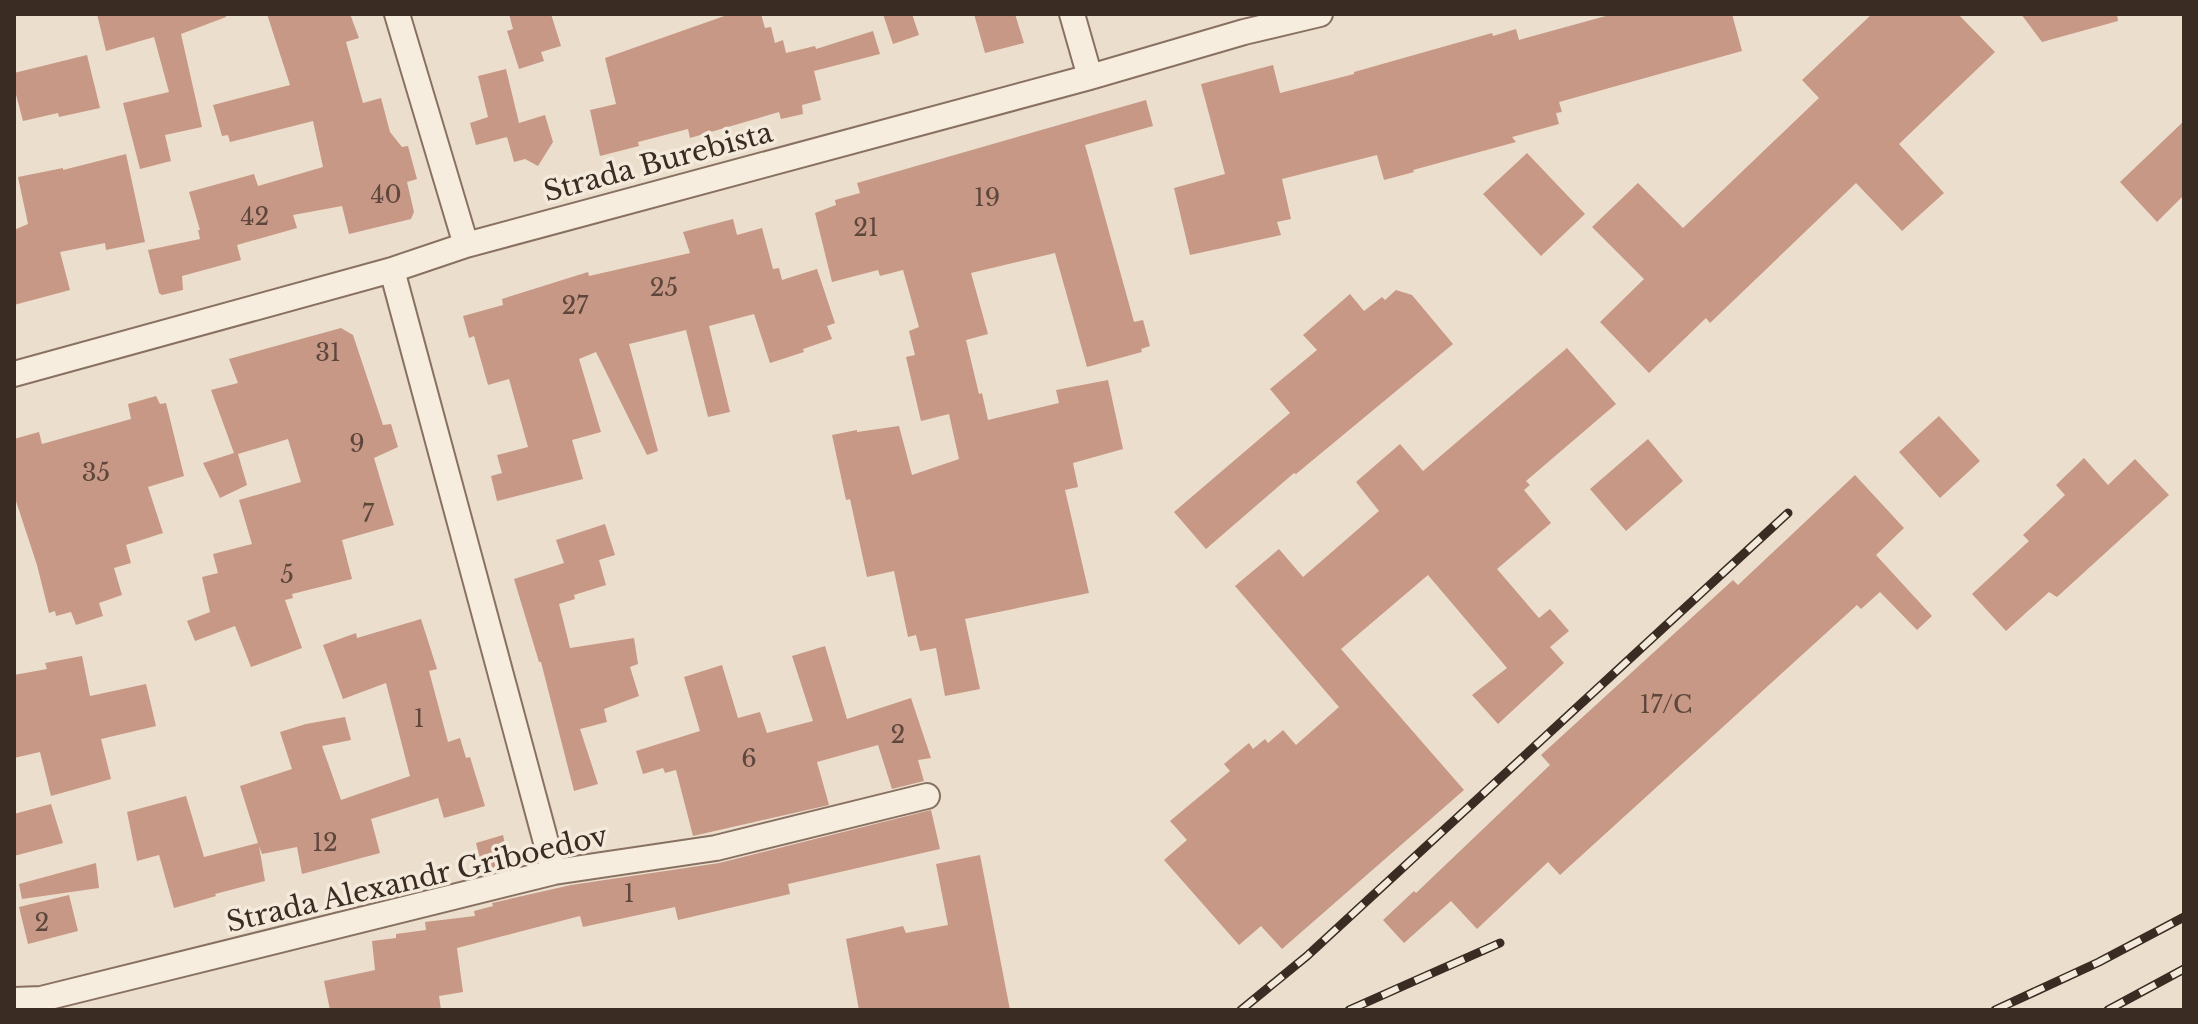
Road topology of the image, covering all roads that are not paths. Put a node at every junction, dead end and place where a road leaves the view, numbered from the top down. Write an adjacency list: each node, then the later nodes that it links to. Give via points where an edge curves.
1 (397, 14): 5 (street)
2 (1072, 14): 4 (street)
3 (1320, 14): 4 (street, Strada Burebista)
4 (1090, 77): 5 (street, Strada Burebista)
5 (466, 245): 6 (street, Strada Burebista)
6 (392, 270): 7 (street, Strada Burebista); 9 (street)
7 (14, 374)
8 (927, 796): 9 (street, Strada Alexandr Griboedov, via 716,848)
9 (554, 872): 10 (street, Strada Alexandr Griboedov, via 41,999)
10 (14, 1000)

